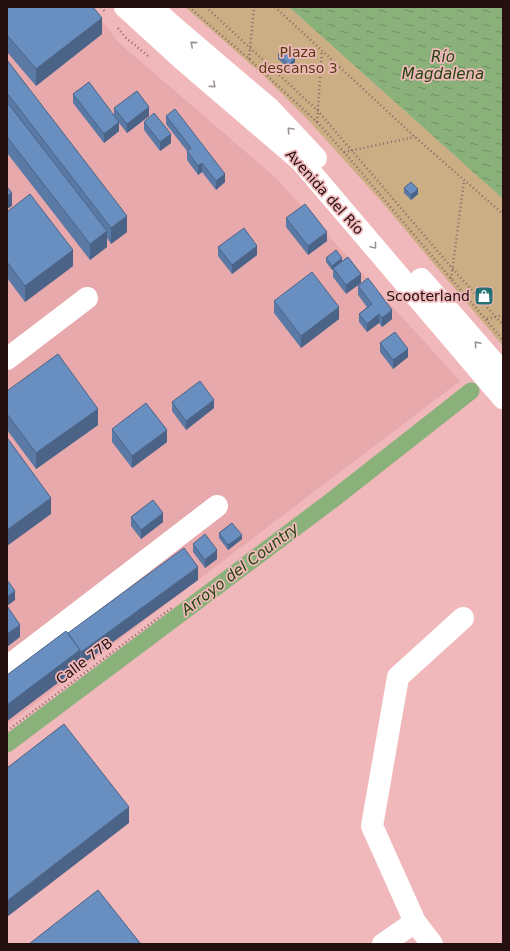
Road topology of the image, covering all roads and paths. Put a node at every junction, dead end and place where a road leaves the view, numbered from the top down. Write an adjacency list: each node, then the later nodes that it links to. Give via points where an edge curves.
1 (101, 7): 7 (path)
2 (152, 7): 28 (main road, Avenida del Río, one-way to 2, via 337,180 270,109)
3 (188, 7): 11 (path)
4 (206, 7): 8 (path)
5 (254, 7): 8 (path)
6 (275, 7): 9 (path)
7 (117, 17): 10 (path, via 125,37); 29 (main road, Avenida del Río, one-way to 29, via 183,60 301,161)
8 (251, 49): 11 (path); 12 (path)
9 (322, 50): 12 (path); 14 (path)
10 (150, 57)
11 (249, 60): 13 (path)
12 (318, 111): 13 (path); 15 (path)
13 (318, 122): 16 (path)
14 (415, 137): 15 (path); 17 (path)
15 (353, 150): 16 (path); 19 (path)
16 (344, 152): 20 (path)
17 (464, 180): 18 (path); 19 (path)
18 (503, 214)
19 (452, 268): 20 (path); 23 (path)
20 (451, 279): 24 (path)
21 (87, 298): 27 (main road)
22 (503, 315): 23 (path)
23 (496, 317): 24 (path); 25 (path)
24 (487, 319): 26 (path)
25 (503, 325)
26 (503, 340)
27 (7, 359)
28 (503, 373)
29 (503, 398)
30 (217, 506): 33 (main road)
31 (173, 607): 34 (path, Calle 77B)
32 (463, 618): 35 (main road, via 398,677 372,826)
33 (7, 667)
34 (7, 731)
35 (415, 922): 36 (main road); 37 (main road)
36 (382, 944)
37 (432, 944)

